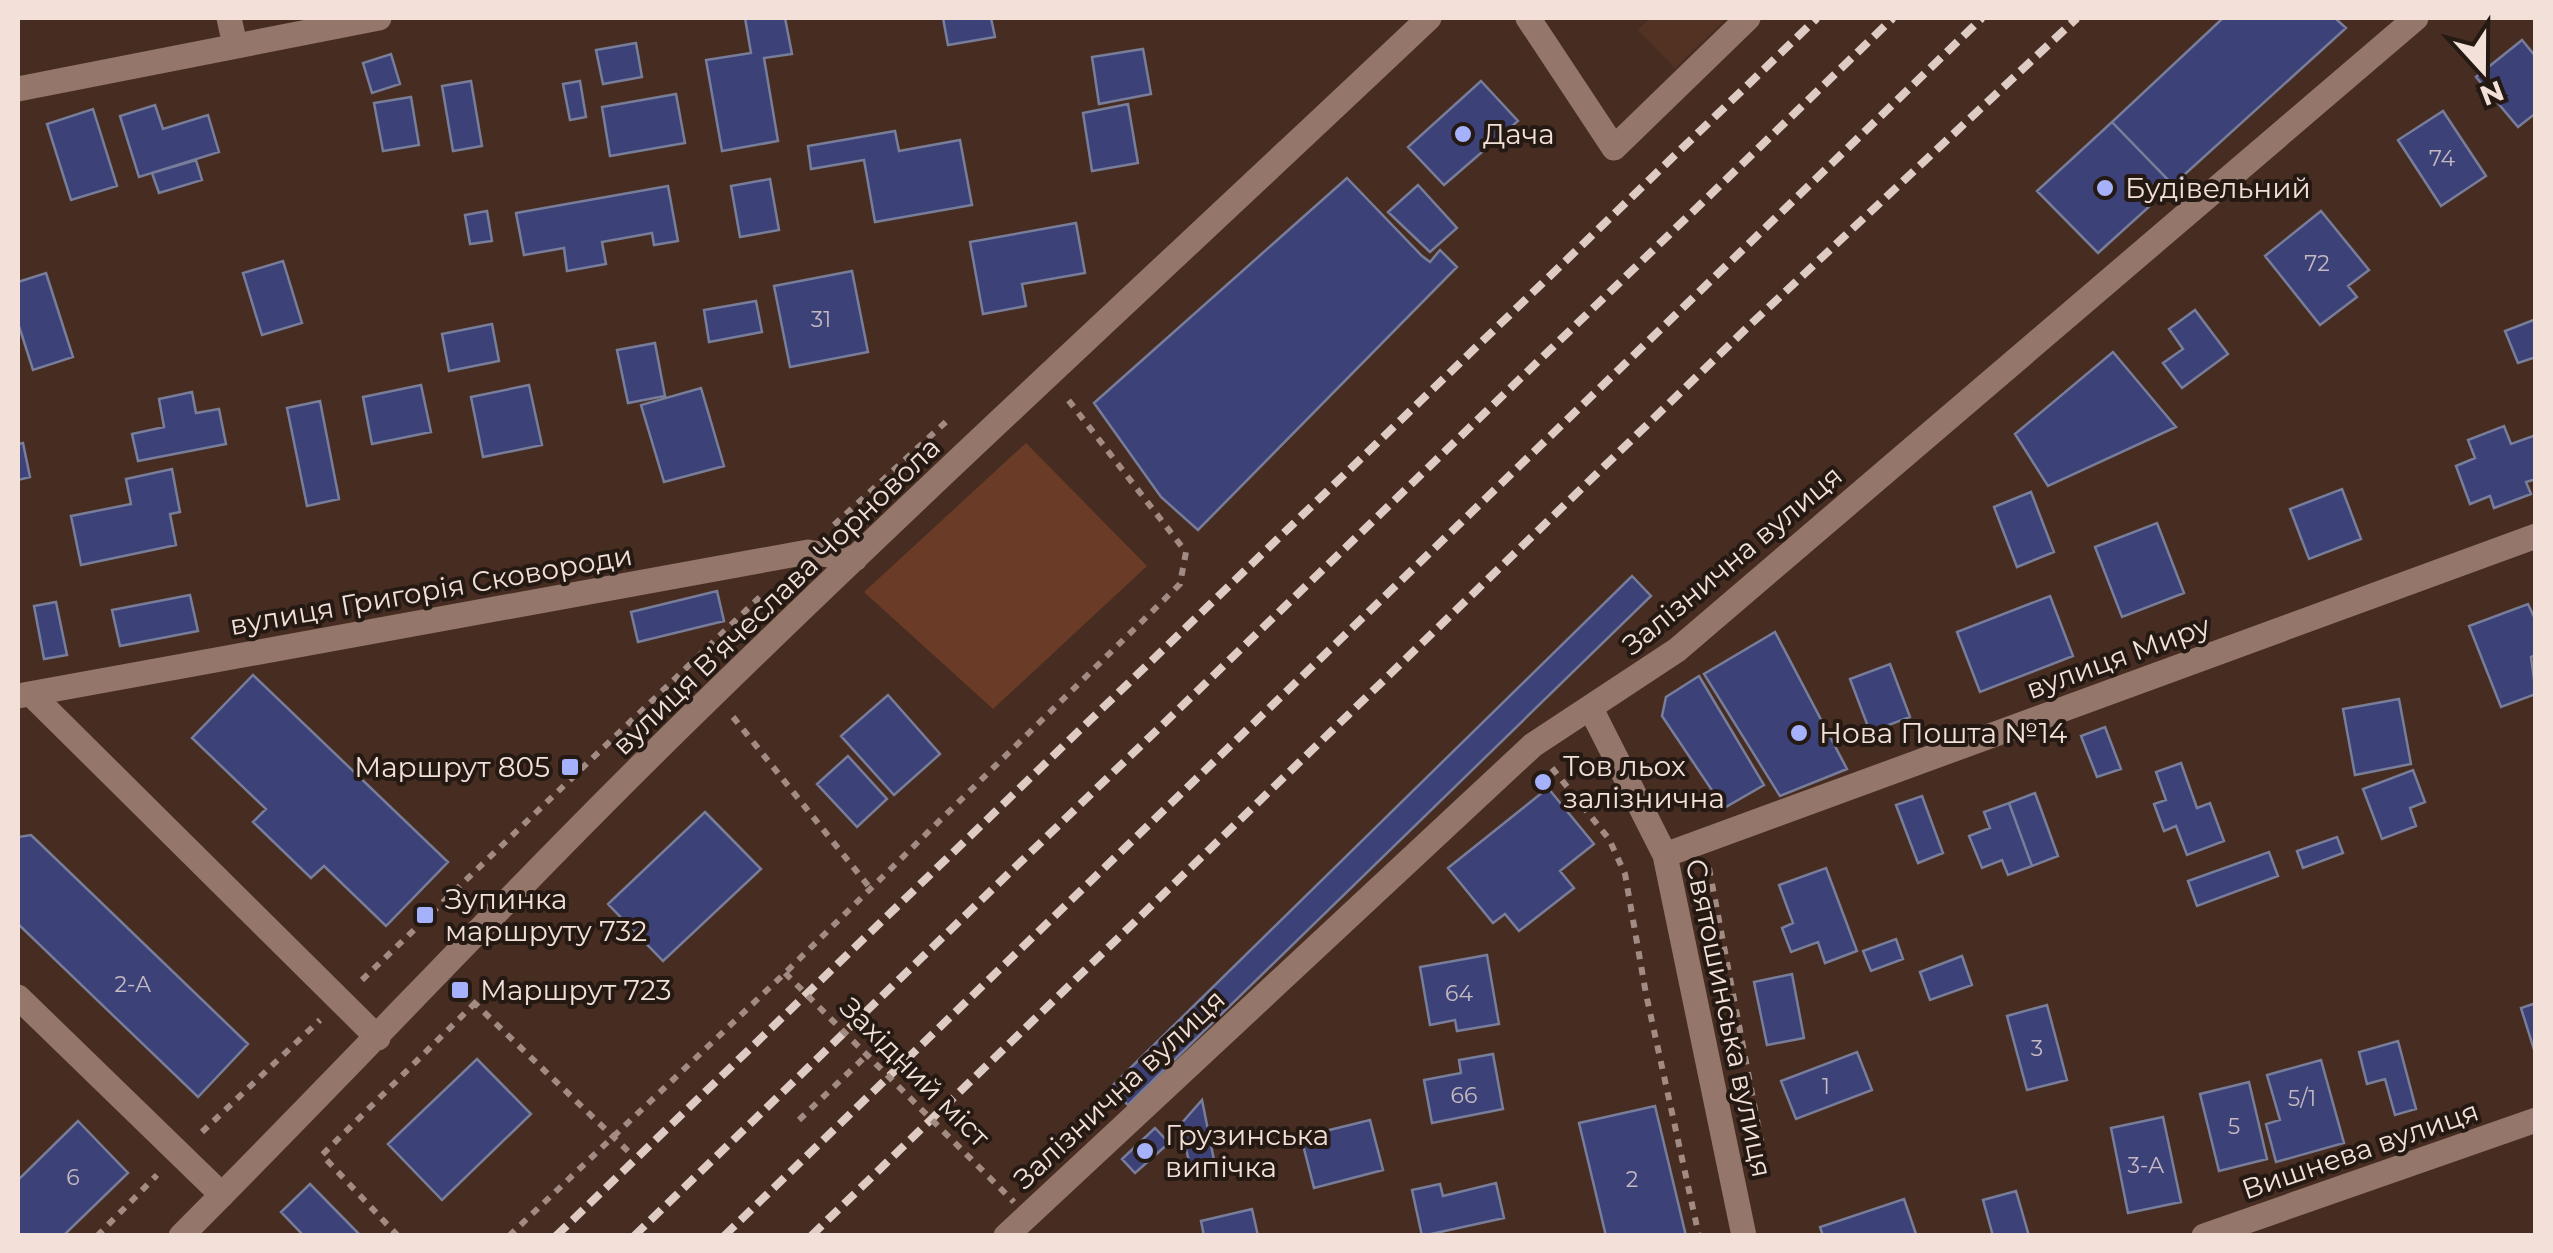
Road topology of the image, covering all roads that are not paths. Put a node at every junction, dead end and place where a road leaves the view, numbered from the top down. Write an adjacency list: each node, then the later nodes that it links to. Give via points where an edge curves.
1 (229, 18): 7 (street)
2 (380, 18): 7 (street)
3 (1428, 18): 10 (street, вулиця Вʼячеслава Чорновола)
4 (1528, 18): 5 (street, via 1614,148)
5 (1748, 18)
6 (2416, 18): 12 (street, Залізнична вулиця, via 1677,650)
7 (235, 45): 8 (street)
8 (18, 89)
9 (2536, 536): 13 (street, вулиця Миру)
10 (855, 559): 11 (street, вулиця Григорія Сковороди, via 808,552); 15 (street, вулиця Вʼячеслава Чорновола, via 437,970)
11 (24, 695): 15 (street)
12 (1591, 709): 13 (street, Святошинська вулиця); 19 (street, Залізнична вулиця, via 1533,745)
13 (1665, 854): 20 (street, Святошинська вулиця)
14 (18, 997): 17 (street)
15 (378, 1038): 17 (street, вулиця Вʼячеслава Чорновола)
16 (2536, 1120): 21 (street, Вишнева вулиця)
17 (222, 1194): 18 (street, вулиця Вʼячеслава Чорновола)
18 (181, 1236)
19 (1006, 1236)
20 (1744, 1236)
21 (2204, 1236)

